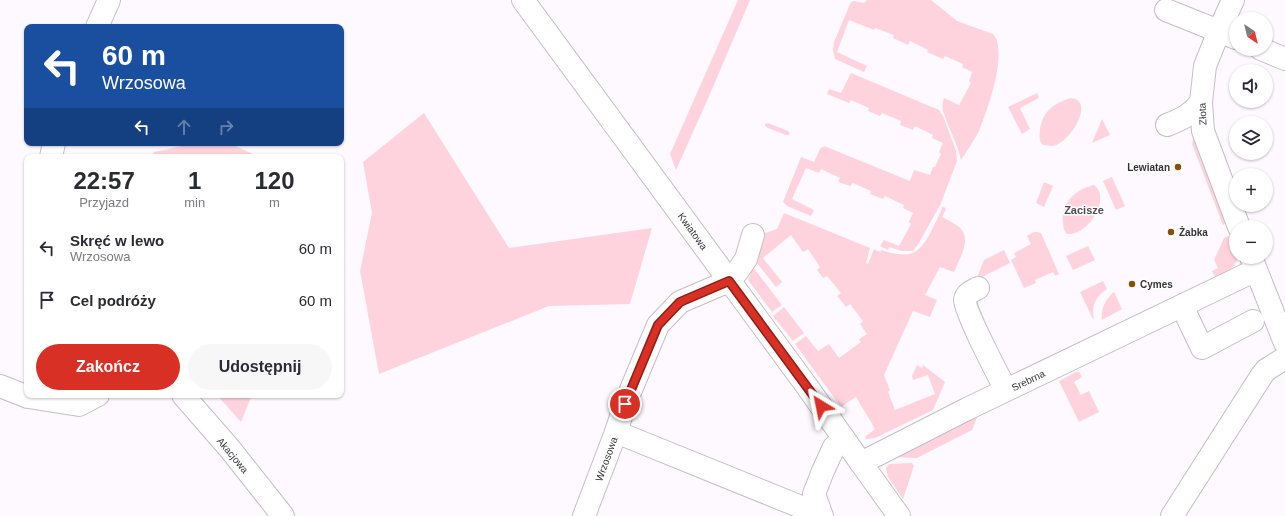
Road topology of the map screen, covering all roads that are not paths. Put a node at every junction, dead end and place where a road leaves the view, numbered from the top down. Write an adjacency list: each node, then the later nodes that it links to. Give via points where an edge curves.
1 (109, 0): 5 (street)
2 (523, 0): 14 (street, Kwiatowa)
3 (1233, 0): 6 (street, Złota)
4 (1166, 10): 6 (street)
5 (98, 24)
6 (1227, 35): 9 (street, Złota, via 1205,66)
7 (1273, 54): 8 (street)
8 (1285, 59)
9 (1201, 102): 10 (street, via 1186,117); 11 (street, Złota, via 1203,131)
10 (1166, 125)
11 (1236, 220)
12 (754, 235): 14 (street, via 746,259)
13 (1253, 264): 16 (street, Srebrna); 18 (street)
14 (729, 281): 26 (street, Wrzosowa, via 680,302 658,325); 27 (street, Kwiatowa)
15 (978, 288): 21 (street, via 968,294 965,300)
16 (1182, 306): 17 (street, via 1202,348); 21 (street, Srebrna)
17 (1253, 320)
18 (1285, 343)
19 (1285, 358): 33 (street, via 1262,375)
20 (0, 386): 22 (street)
21 (1006, 390): 28 (street, Srebrna)
22 (24, 395)
23 (34, 398): 24 (street, via 79,405)
24 (92, 398)
25 (185, 398): 30 (street, Akacjowa, via 230,449)
26 (616, 432): 29 (street); 31 (street, Wrzosowa)
27 (844, 439): 28 (street, Kwiatowa); 29 (street, via 834,447)
28 (861, 463): 32 (street)
29 (811, 509)
30 (283, 516)
31 (584, 516)
32 (899, 516)
33 (1172, 516)

